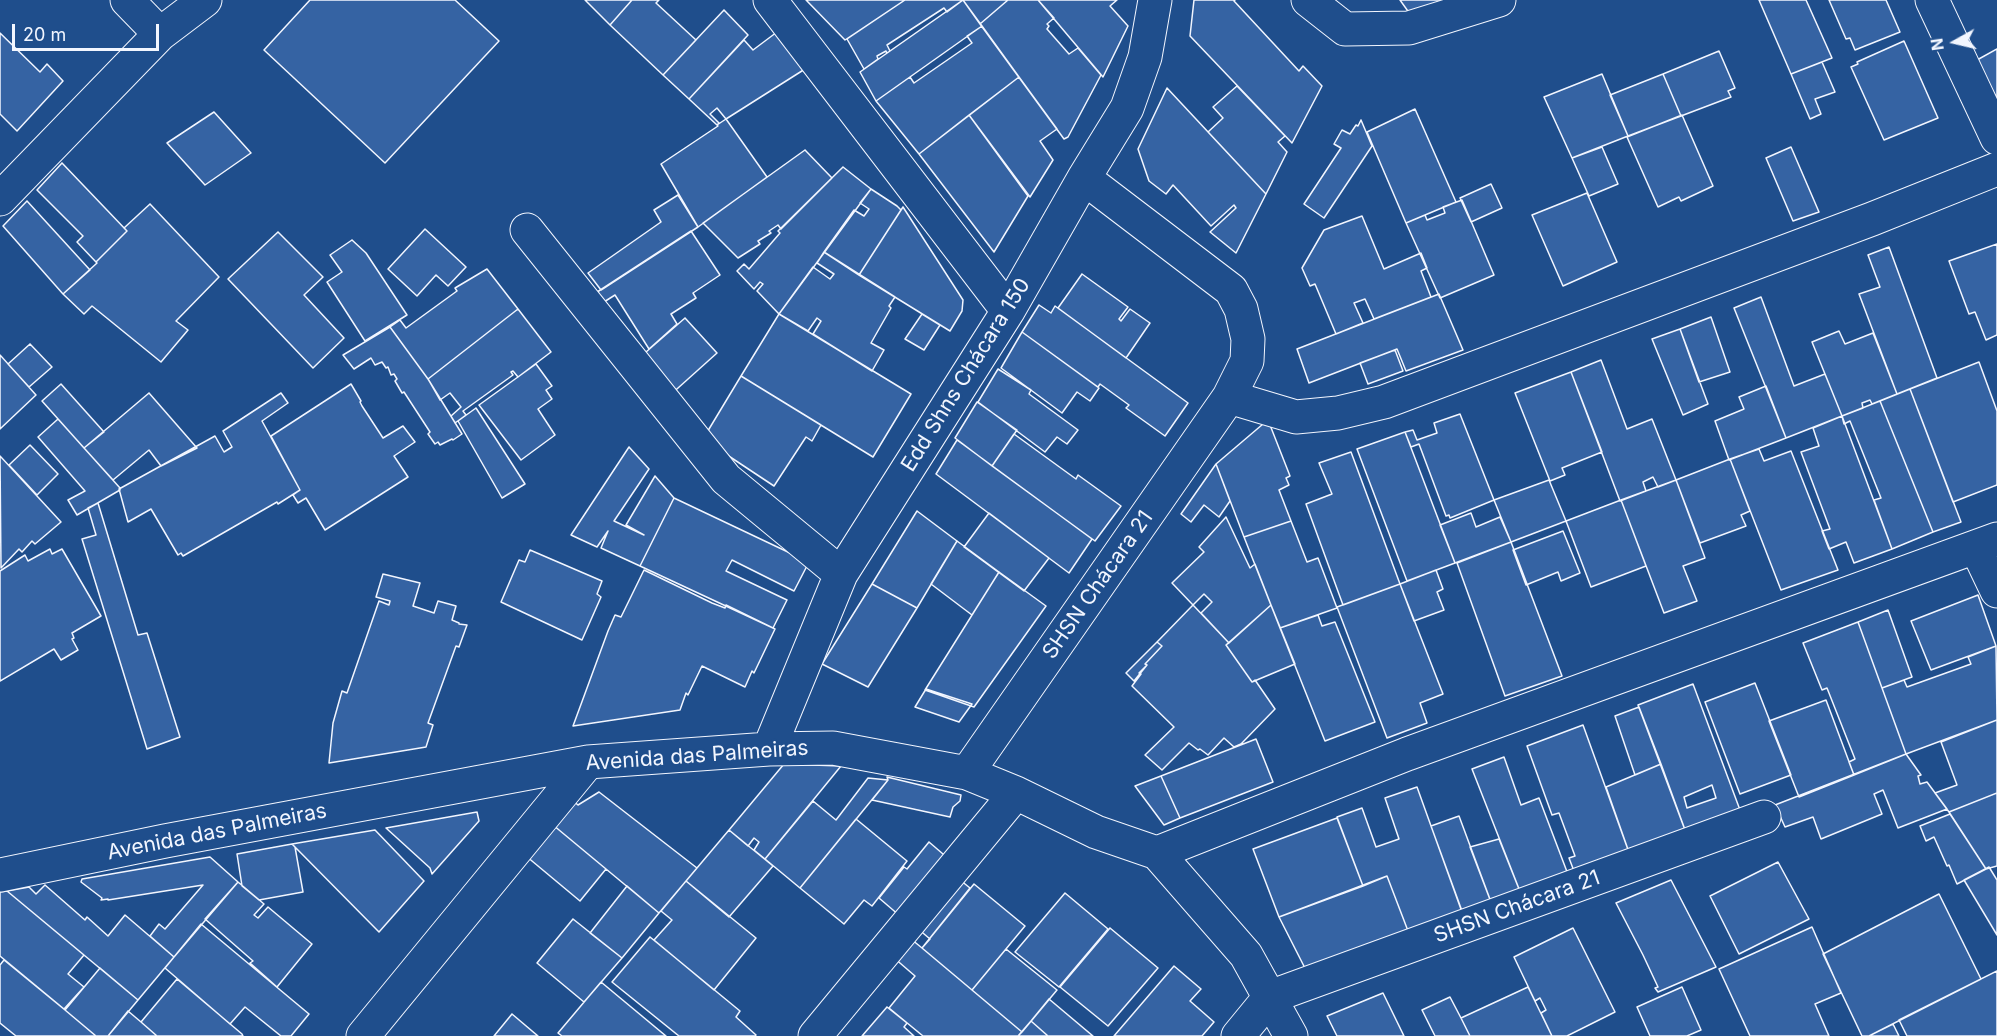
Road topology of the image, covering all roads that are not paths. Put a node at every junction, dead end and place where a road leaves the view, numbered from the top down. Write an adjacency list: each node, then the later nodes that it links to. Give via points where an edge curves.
1 (127, 0): 8 (street)
2 (205, 0): 8 (street)
3 (770, 0): 14 (street)
4 (1155, 0): 11 (street, Edd Shns Chácara 150, via 1145,57 1127,108)
5 (1308, 0): 6 (street, via 1346,29 1409,28)
6 (1499, 0)
7 (1932, 0): 9 (street)
8 (160, 34): 12 (street)
9 (1997, 138)
10 (1997, 169): 15 (street, via 1384,402 1338,413 1296,417)
11 (1083, 178): 14 (street, Edd Shns Chácara 150); 15 (street, SHSN Chácara 21, via 1231,290 1241,309 1248,339 1247,362)
12 (0, 199)
13 (527, 230): 17 (street, via 726,479)
14 (1008, 310): 17 (street, Edd Shns Chácara 150)
15 (1229, 397): 21 (street, SHSN Chácara 21)
16 (1986, 543): 18 (street); 24 (street, via 1407,754)
17 (842, 574): 19 (street, Edd Shns Chácara 150)
18 (1997, 591)
19 (769, 749): 20 (street, Avenida das Palmeiras); 21 (street, Avenida das Palmeiras, via 833,748)
20 (588, 762): 25 (street, Avenida das Palmeiras); 27 (street)
21 (967, 773): 22 (street, Avenida das Palmeiras)
22 (1016, 793): 24 (street, Avenida das Palmeiras, via 1096,832); 28 (street)
23 (1764, 817): 26 (street, SHSN Chácara 21)
24 (1157, 853): 26 (street, Avenida das Palmeiras, via 1246,955)
25 (0, 875)
26 (1270, 997): 29 (street); 30 (street, Avenida das Palmeiras)
27 (363, 1036)
28 (815, 1036)
29 (1238, 1036)
30 (1292, 1036)

